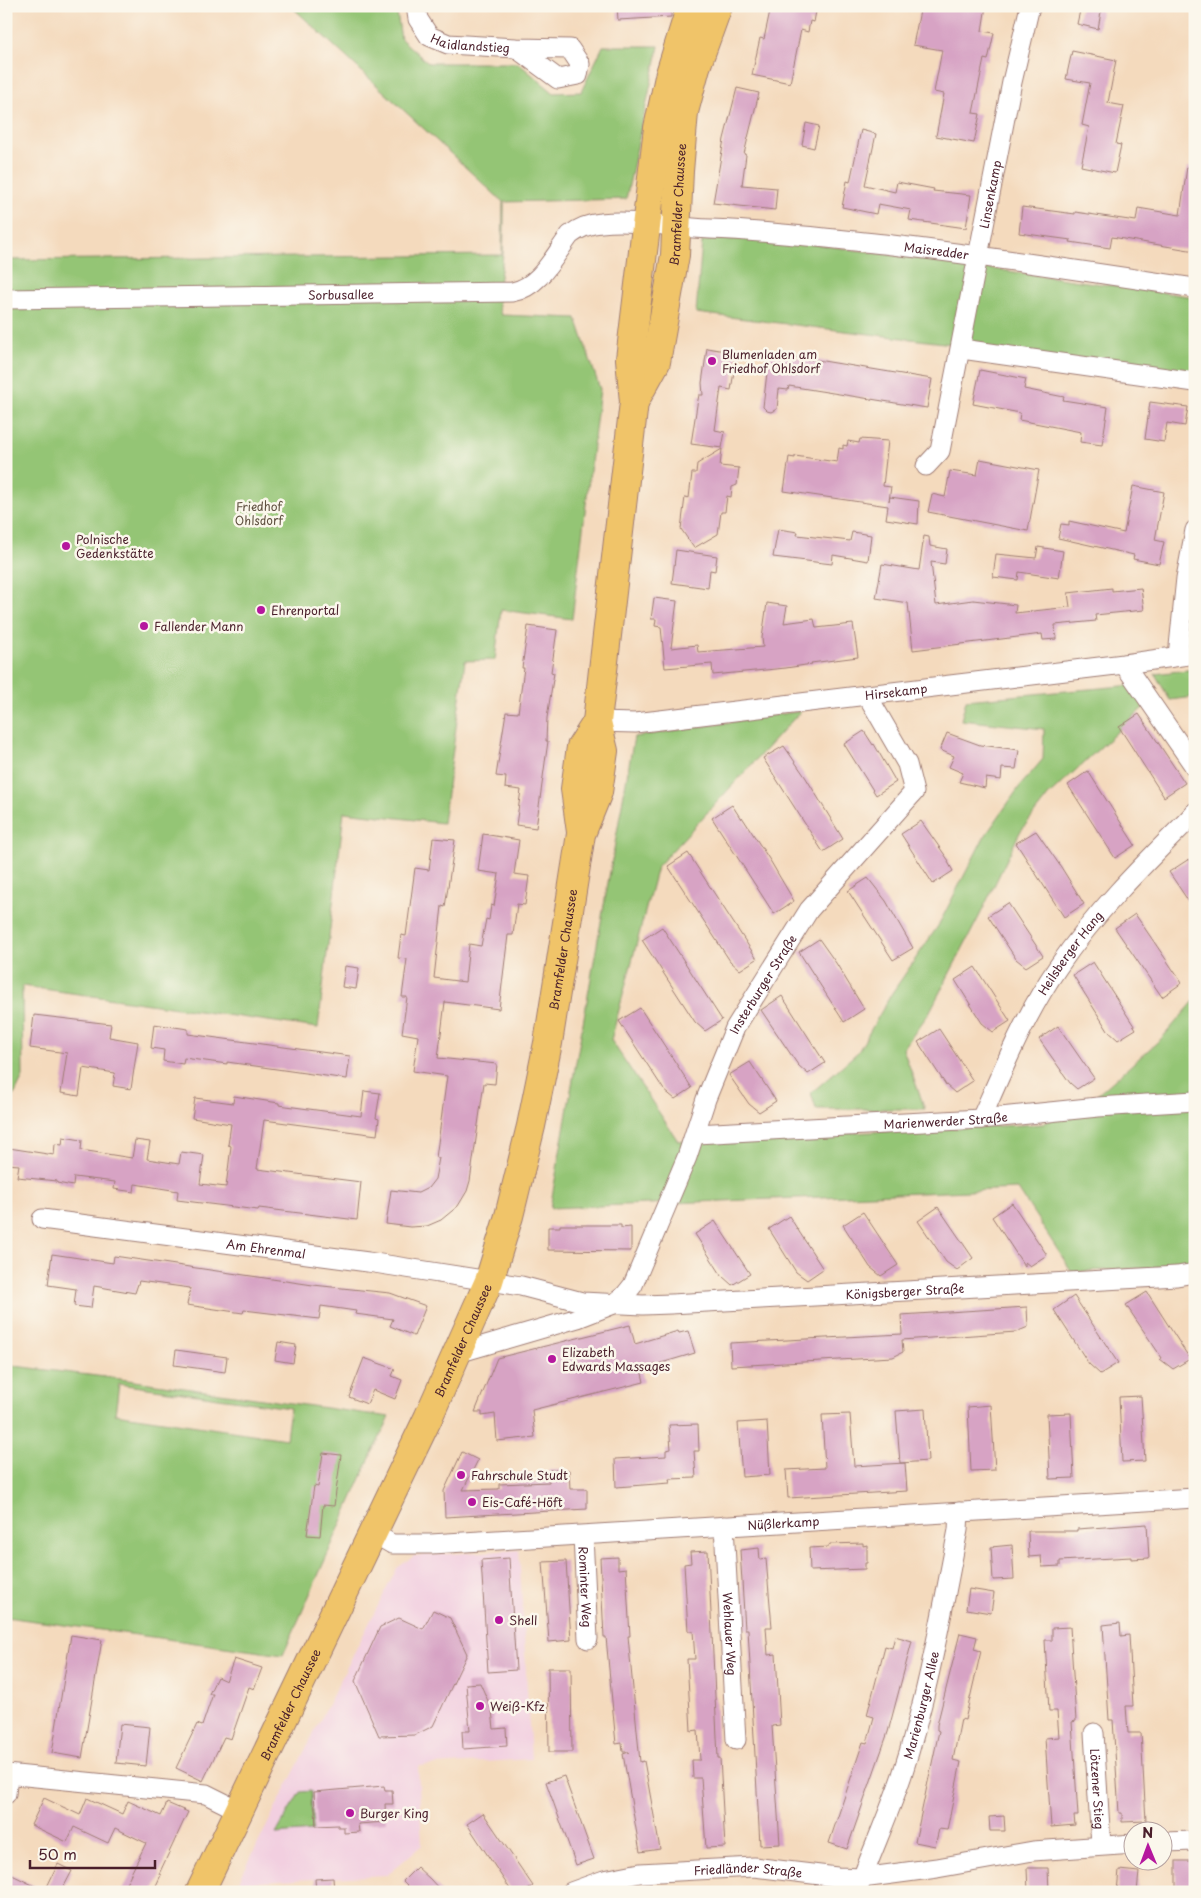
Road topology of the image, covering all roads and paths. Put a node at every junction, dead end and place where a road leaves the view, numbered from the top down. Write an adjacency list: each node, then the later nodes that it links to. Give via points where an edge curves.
1 (416, 6): 5 (street, Haidlandstieg, via 418,19 429,36 448,44)
2 (691, 6): 6 (main road, Bramfelder Chaussee, via 661,112)
3 (718, 6): 7 (main road, Bramfelder Chaussee, via 684,112)
4 (1030, 6): 8 (street, Linsenkamp)
5 (516, 48)
6 (647, 224): 7 (street, Sorbusallee); 10 (street, Sorbusallee, via 590,224 576,230 534,281 512,292); 13 (main road, Bramfelder Chaussee, via 630,359)
7 (677, 227): 8 (street, Maisredder, via 760,230); 13 (main road, Bramfelder Chaussee, via 673,271 656,362)
8 (978, 255): 9 (street, Maisredder); 14 (street, Linsenkamp, via 940,451)
9 (1195, 288)
10 (6, 299)
11 (968, 350): 12 (street)
12 (1195, 382)
13 (634, 402): 19 (main road, Bramfelder Chaussee)
14 (926, 466)
15 (1195, 530): 16 (street, via 1186,578)
16 (1187, 655): 17 (street, Hirsekamp)
17 (1124, 664): 18 (street, Hirsekamp); 20 (street)
18 (866, 695): 19 (street, Hirsekamp, via 635,723); 24 (street, Insterburger Straße, via 907,764 914,792 809,910 771,968 735,1028 706,1099)
19 (597, 722): 27 (main road, Bramfelder Chaussee, via 581,747 578,764 575,789 581,834 548,1043 509,1216)
20 (1195, 767)
21 (1195, 812): 23 (street, Heilsberger Hang, via 1124,883 1058,967 1023,1028)
22 (1195, 1101): 23 (street, Marienwerder Straße)
23 (981, 1119): 24 (street, Marienwerder Straße)
24 (696, 1134): 28 (street, Insterburger Straße, via 633,1285)
25 (42, 1219): 27 (street, Am Ehrenmal)
26 (1195, 1273): 28 (street, Königsberger Straße, via 708,1302)
27 (489, 1281): 28 (street, Königsberger Straße, via 582,1302); 29 (main road, Bramfelder Chaussee)
28 (614, 1304): 29 (street, Königsberger Straße, via 578,1318)
29 (458, 1353): 33 (main road, Bramfelder Chaussee)
30 (1195, 1498): 31 (street, Nüßlerkamp)
31 (959, 1512): 32 (street, Nüßlerkamp); 45 (street, Marienburger Allee, via 929,1674 916,1725 902,1775)
32 (724, 1526): 34 (street, Nüßlerkamp); 37 (street, Wehlauer Weg)
33 (373, 1533): 34 (street, Nüßlerkamp, via 392,1544); 40 (main road, Bramfelder Chaussee)
34 (583, 1536): 35 (street, Rominter Weg)
35 (588, 1639)
36 (1094, 1733): 44 (street, Lötzener Stieg)
37 (736, 1740)
38 (7, 1774): 39 (street); 40 (street, via 206,1794)
39 (6, 1794)
40 (240, 1811): 46 (main road, Bramfelder Chaussee)
41 (1195, 1841): 42 (street)
42 (1174, 1842)
43 (1124, 1844): 44 (street, Friedländer Straße)
44 (1101, 1845): 45 (street, Friedländer Straße, via 1016,1853)
45 (859, 1885): 47 (street, Friedländer Straße, via 837,1877 741,1866 640,1873 604,1880)
46 (200, 1892)
47 (571, 1892)

